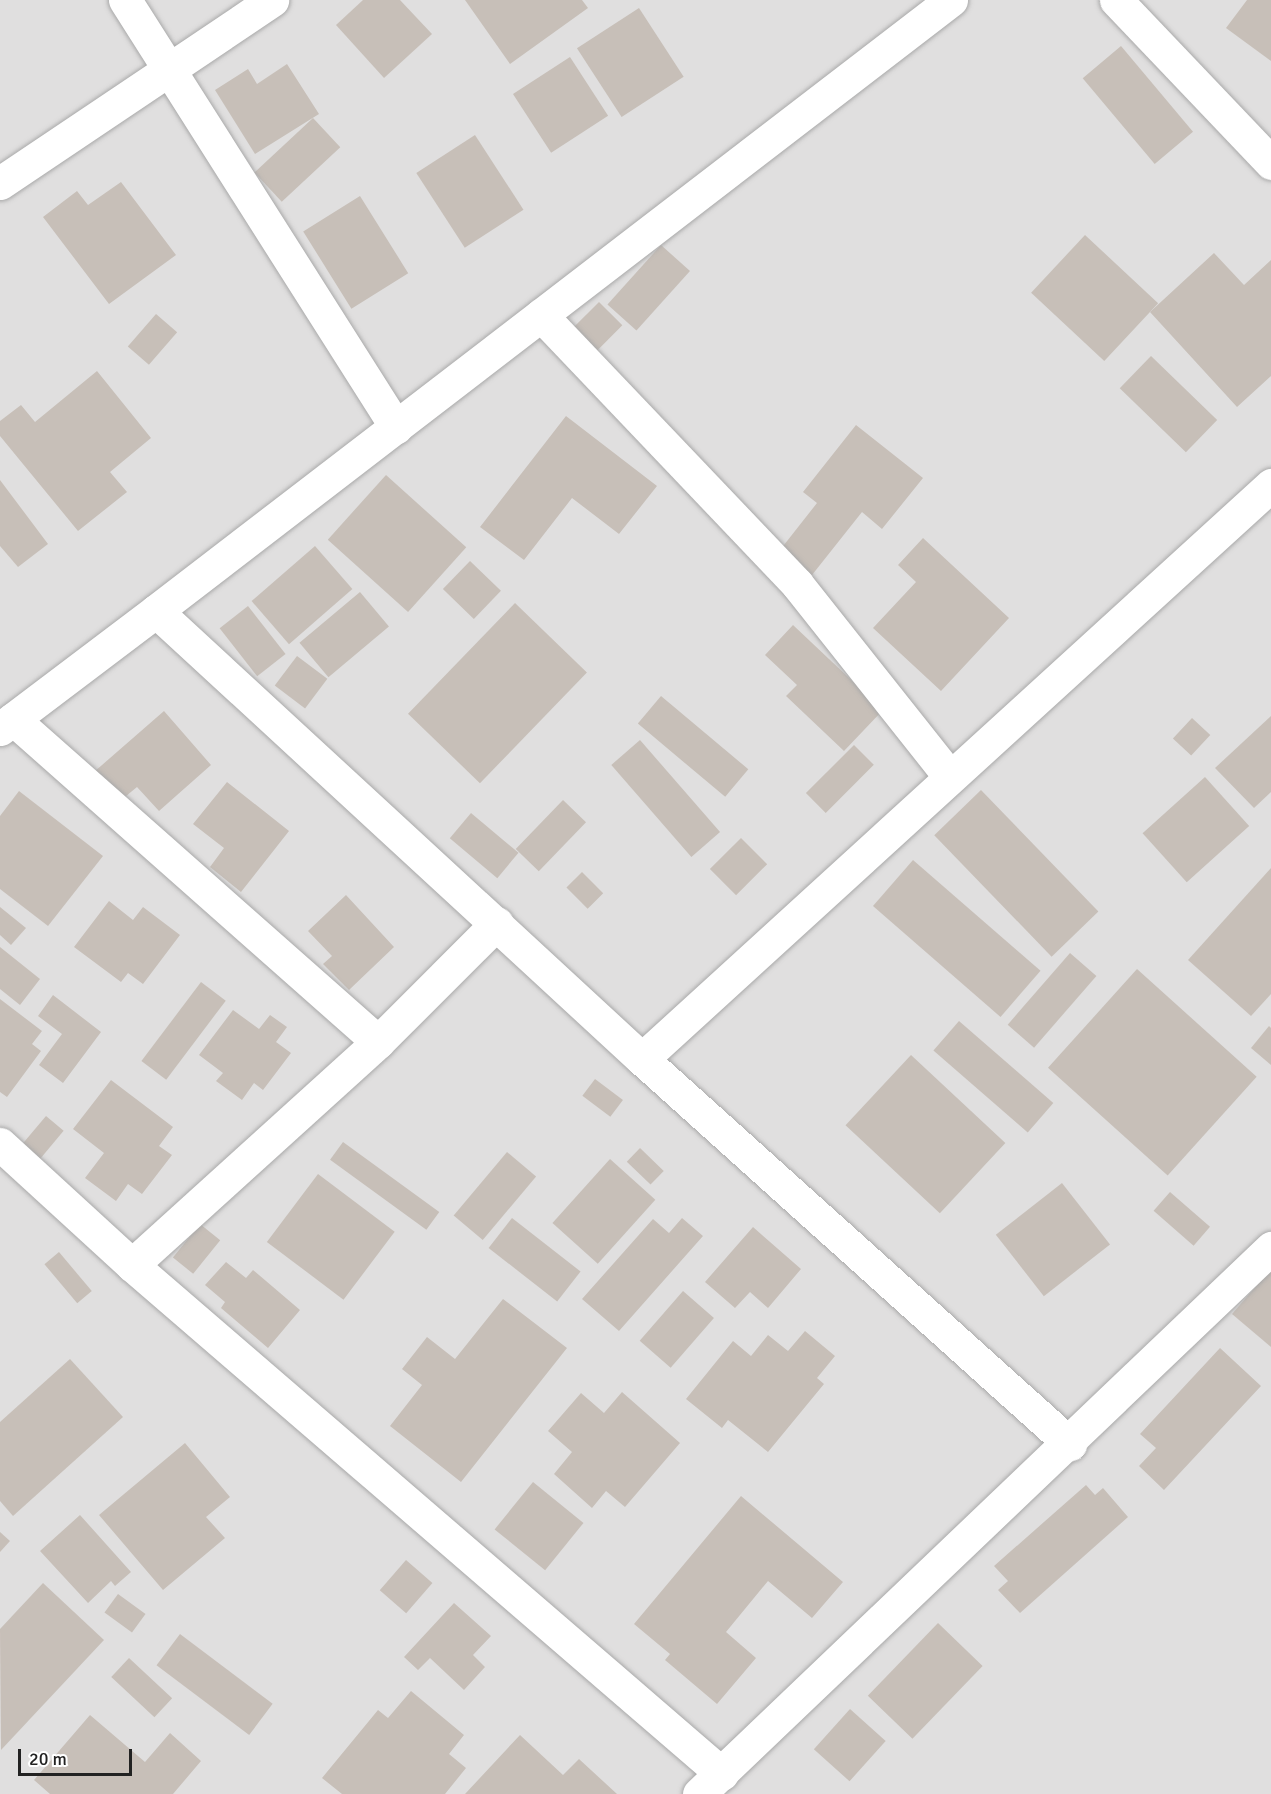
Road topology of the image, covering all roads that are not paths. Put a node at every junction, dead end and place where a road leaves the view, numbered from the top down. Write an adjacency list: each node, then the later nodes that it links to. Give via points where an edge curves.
1 (125, 0): 5 (street)
2 (272, 0): 5 (street)
3 (951, 0): 8 (street)
4 (1116, 0): 6 (street)
5 (167, 68): 7 (street); 9 (street)
6 (1271, 163)
7 (0, 183)
8 (541, 315): 9 (street); 13 (street, via 797,584)
9 (396, 426): 11 (street)
10 (1271, 485): 13 (street)
11 (156, 611): 12 (street); 14 (street)
12 (6, 724): 15 (street)
13 (951, 777): 16 (street)
14 (497, 923): 15 (street); 16 (street)
15 (378, 1042): 19 (street)
16 (642, 1059): 20 (street)
17 (0, 1144): 19 (street)
18 (1271, 1248): 20 (street)
19 (132, 1265): 21 (street)
20 (1070, 1444): 21 (street)
21 (711, 1784)

